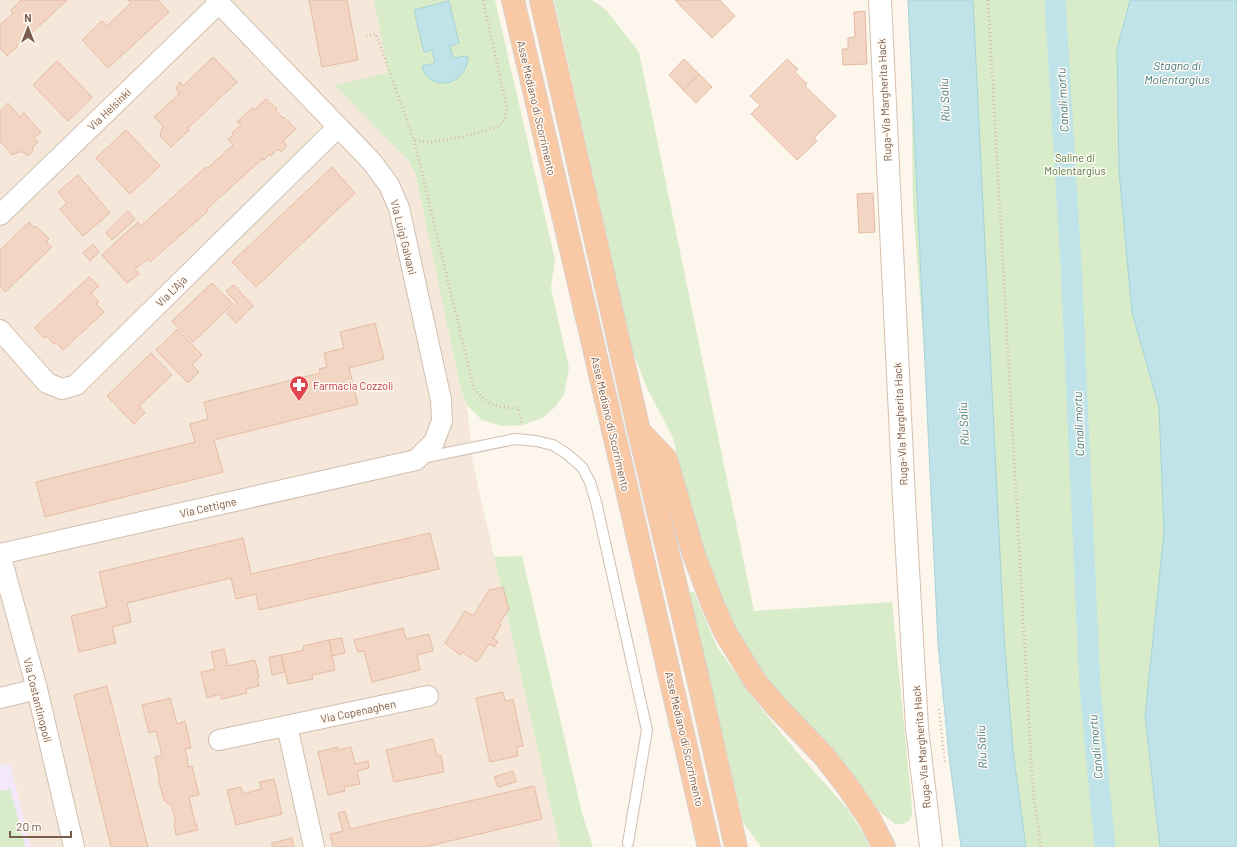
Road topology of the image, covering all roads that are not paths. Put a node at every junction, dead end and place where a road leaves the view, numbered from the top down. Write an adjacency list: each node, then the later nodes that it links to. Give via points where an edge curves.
1 (513, 0): 19 (highway, Asse Mediano di Scorrimento)
2 (541, 0): 8 (highway)
3 (880, 0): 22 (main road, Ruga-Via Margherita Hack, via 902,475 917,728)
4 (217, 1): 5 (street, Via Luigi Galvani); 6 (street, Via Helsinki)
5 (338, 127): 7 (street, Via L'Aja, via 76,385 62,389 47,383); 9 (street, Via Luigi Galvani, via 372,162 389,186 399,208 441,400 442,421 434,442)
6 (0, 215)
7 (0, 330)
8 (639, 431): 20 (highway); 21 (highway, via 666,459 694,555 725,632 756,681 824,756 848,787 869,818)
9 (416, 460): 10 (street, Via Cettigne); 16 (lane, via 514,439 553,445 582,467 596,502 647,730)
10 (0, 554): 11 (street, Via Costantinopoli)
11 (37, 689): 13 (street); 17 (street, Via Costantinopoli)
12 (428, 696): 14 (street, Via Copenaghen)
13 (0, 698)
14 (287, 726): 15 (street, Via Copenaghen); 18 (street)
15 (219, 740)
16 (628, 843)
17 (74, 847)
18 (314, 847)
19 (709, 847)
20 (736, 847)
21 (884, 847)
22 (931, 847)

